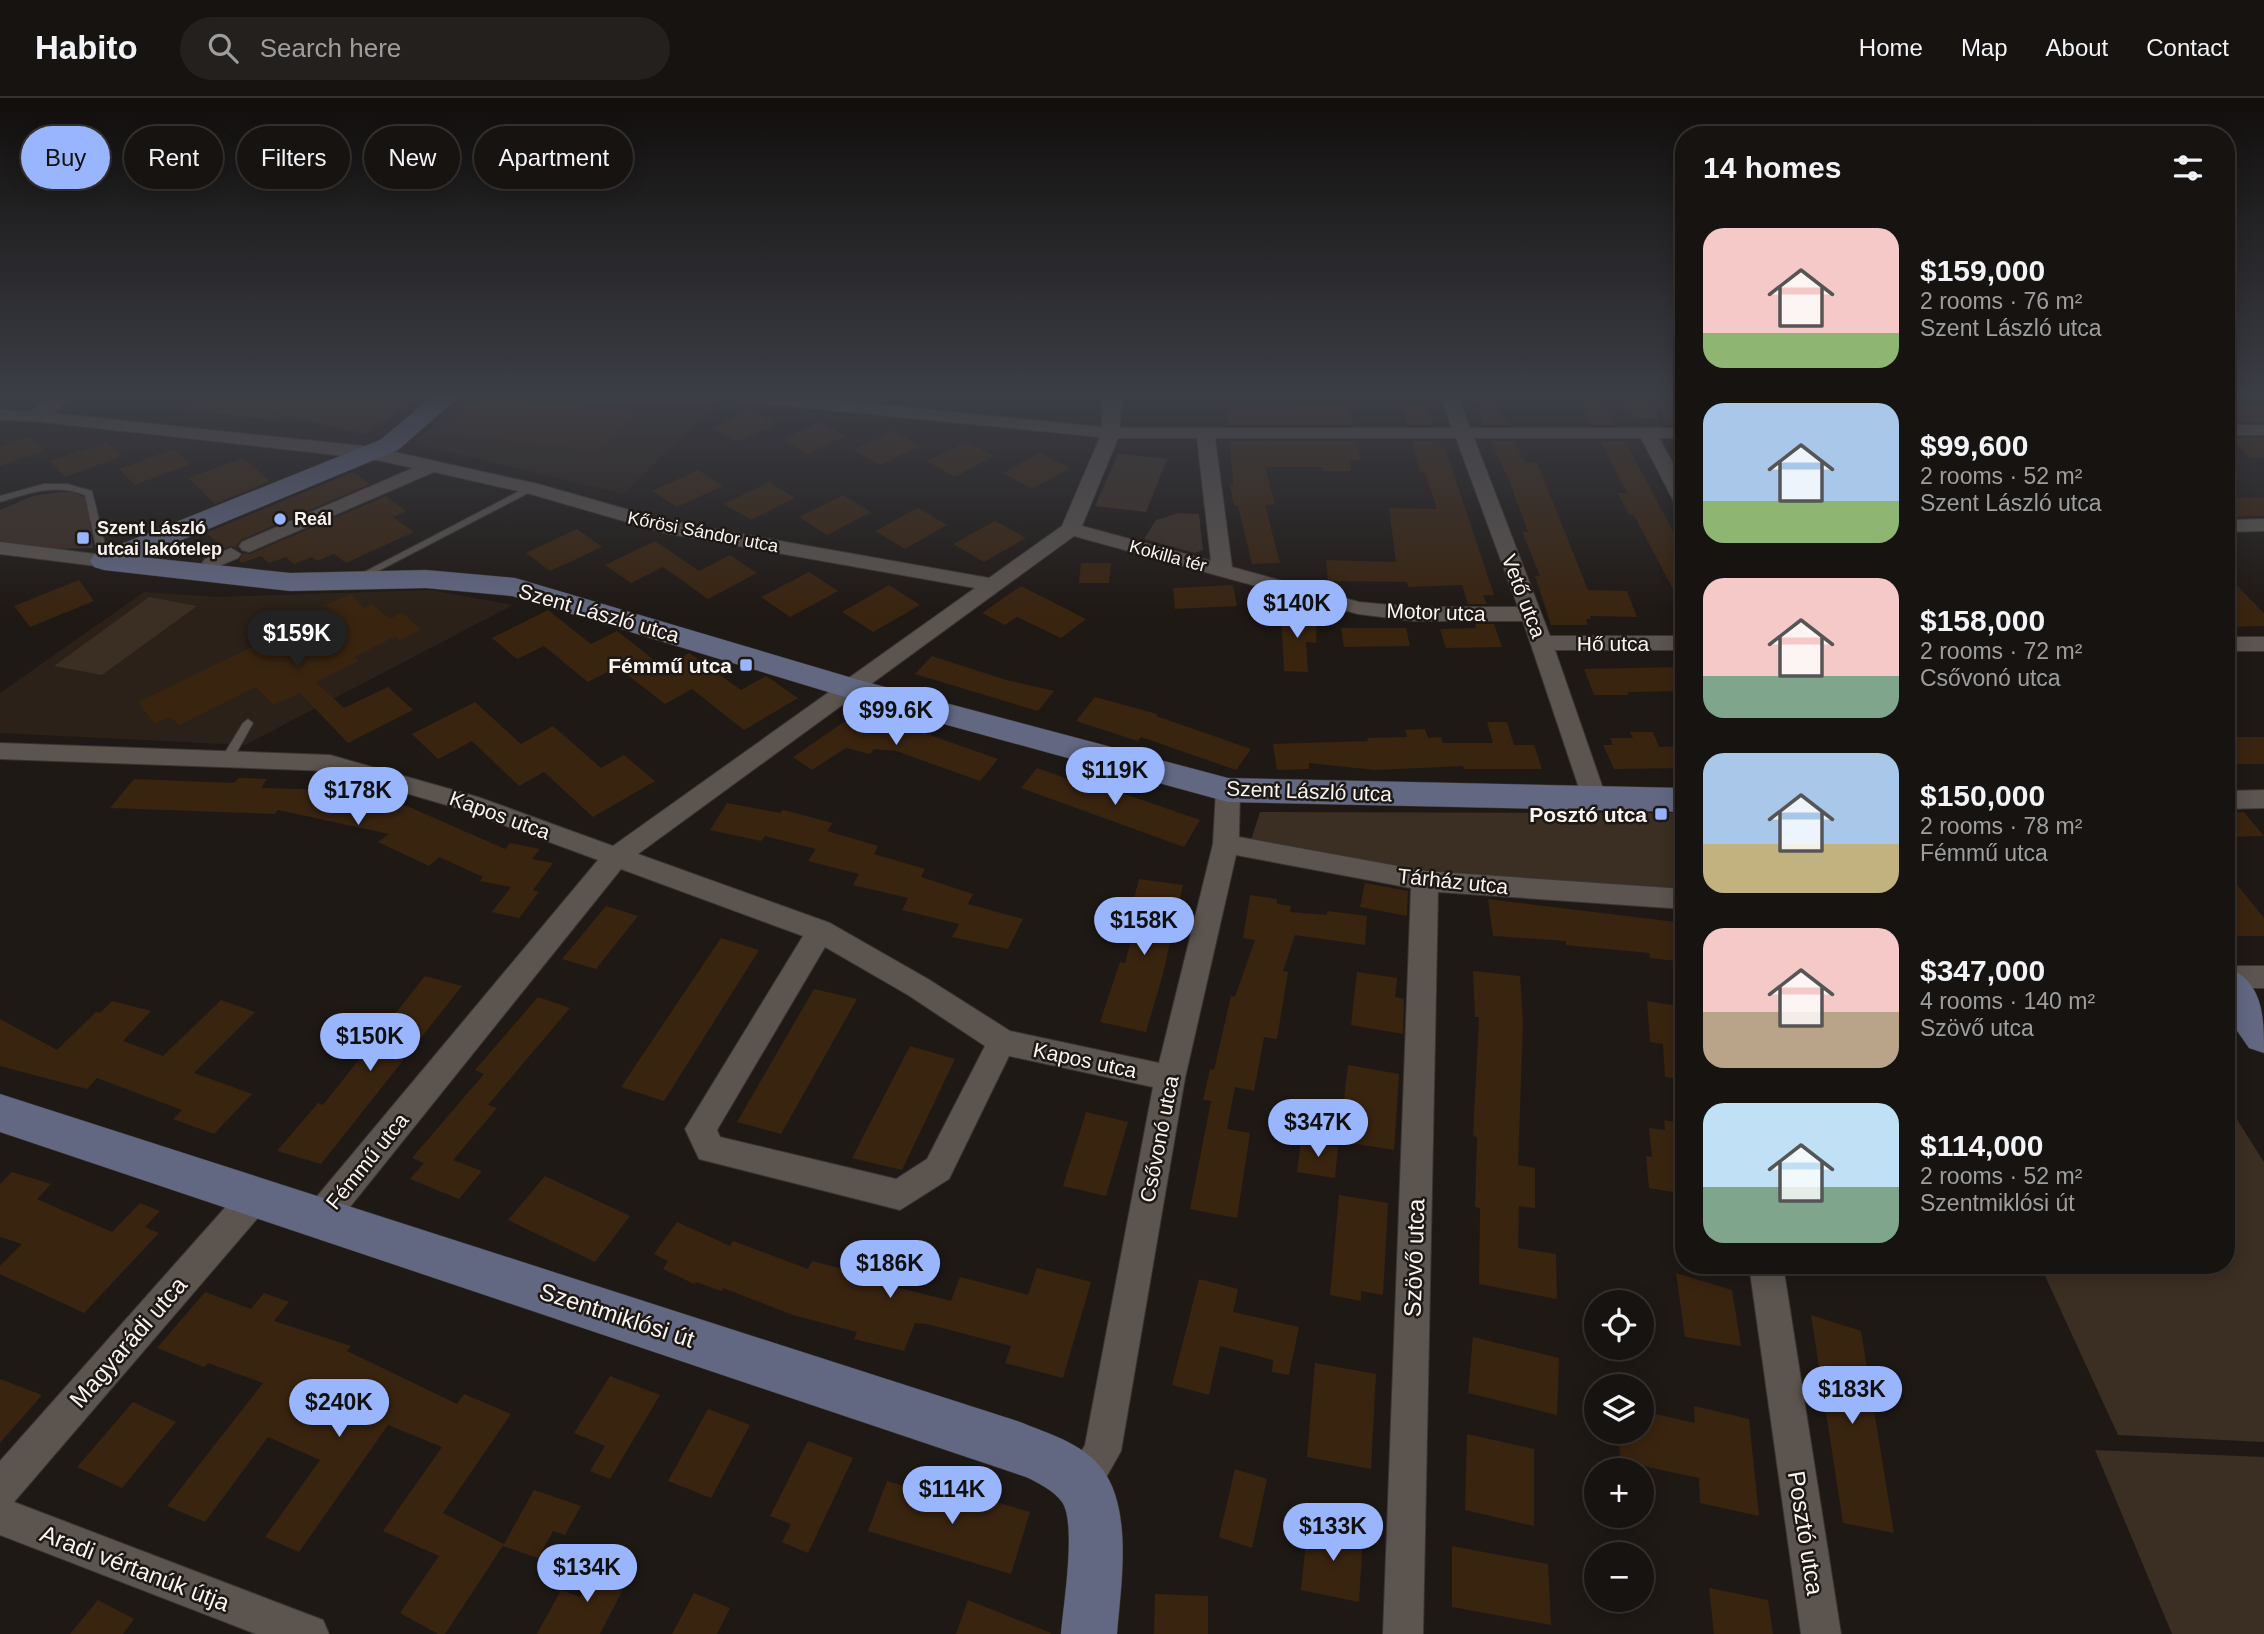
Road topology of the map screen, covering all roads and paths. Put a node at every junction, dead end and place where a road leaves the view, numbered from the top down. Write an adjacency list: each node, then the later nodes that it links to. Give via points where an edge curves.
1 (336, 468): 11 (street)
2 (429, 468): 17 (street)
3 (440, 468): 9 (street, Kőrösi Sándor utca)
4 (1097, 468): 14 (street)
5 (1209, 468): 19 (street, Kokilla tér)
6 (1476, 468): 22 (street, Vető utca)
7 (1666, 468): 8 (street)
8 (1675, 485)
9 (531, 488): 20 (lane); 21 (street, Kőrösi Sándor utca, via 665,527)
10 (0, 499): 16 (lane, via 50,487 89,493)
11 (202, 522): 16 (street); 18 (street)
12 (2264, 525): 13 (street)
13 (2235, 526)
14 (1071, 529): 19 (street, Kokilla tér); 21 (street, Fémmű utca)
15 (0, 548): 16 (street, Szent László utca)
16 (104, 561): 18 (street, Szent László utca)
17 (212, 563)
18 (141, 566): 20 (street, Szent László utca, via 290,582)
19 (1222, 570): 22 (street, Motor utca, via 1358,608 1413,614)
20 (350, 582): 27 (street, Szent László utca, via 515,587)
21 (992, 584): 27 (street, Fémmű utca)
22 (1530, 614): 23 (street, Vető utca)
23 (1542, 643): 24 (street, Hő utca); 32 (street, Vető utca)
24 (1675, 643)
25 (2235, 644): 26 (street)
26 (2264, 644)
27 (849, 688): 31 (street, Szent László utca); 37 (street, Fémmű utca)
28 (248, 723): 30 (lane)
29 (0, 751): 30 (street, Kapos utca)
30 (227, 759): 37 (street, Kapos utca, via 330,763 387,777)
31 (1228, 790): 32 (street, Szent László utca); 36 (street, Csővonó utca)
32 (1594, 797): 34 (street, Szent László utca)
33 (2264, 799): 35 (street)
34 (1675, 800)
35 (2235, 800)
36 (1226, 844): 38 (street, Tárház utca); 46 (street, Csővonó utca)
37 (616, 857): 40 (street, Kapos utca); 49 (street, Fémmű utca)
38 (1425, 881): 39 (street, Tárház utca); 56 (street, Szövő utca)
39 (1675, 899)
40 (820, 931): 45 (street, Kapos utca); 45 (street, via 701,1129 710,1149 900,1195 938,1169)
41 (2264, 977): 42 (street)
42 (2235, 978)
43 (2235, 996): 44 (street)
44 (2264, 1036)
45 (1002, 1041): 46 (street, Kapos utca)
46 (1170, 1078): 51 (street, Csővonó utca, via 1102,1451)
47 (0, 1113): 48 (street, Szentmiklósi út)
48 (257, 1195): 49 (street, Szentmiklósi út); 52 (street, Magyarádi utca)
49 (321, 1217): 51 (street, Szentmiklósi út, via 1020,1448 1055,1464)
50 (1767, 1274): 57 (street, Posztó utca)
51 (1082, 1484): 55 (street, via 1095,1529)
52 (0, 1490)
53 (0, 1516): 54 (street, Aradi vértanúk útja)
54 (309, 1634)
55 (1089, 1634)
56 (1403, 1634)
57 (1821, 1634)

